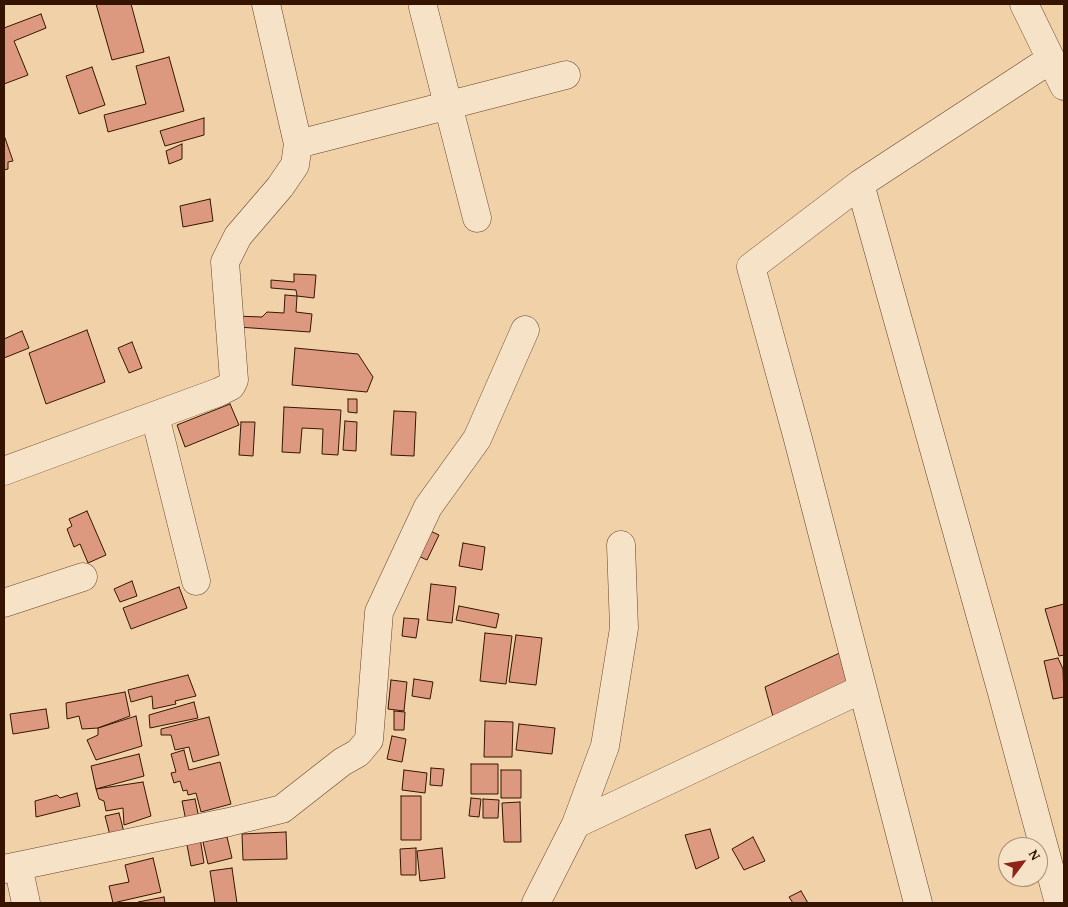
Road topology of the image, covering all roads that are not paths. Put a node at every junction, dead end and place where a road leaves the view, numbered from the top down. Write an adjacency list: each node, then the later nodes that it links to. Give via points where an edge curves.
1 (266, 4): 8 (street)
2 (1024, 4): 4 (street)
3 (423, 7): 7 (street)
4 (1051, 59): 6 (street); 9 (street)
5 (566, 75): 7 (street)
6 (1064, 86)
7 (448, 106): 8 (street); 10 (street)
8 (298, 144): 12 (street, via 294,165 280,187 238,236 225,262 234,380 231,386)
9 (860, 184): 18 (street, via 752,268); 24 (street)
10 (478, 218)
11 (525, 330): 20 (street, via 477,439 428,507 379,612 369,740 358,753 282,809)
12 (155, 416): 13 (street); 16 (street)
13 (4, 471)
14 (621, 545): 19 (street, via 624,628 605,746)
15 (83, 577): 17 (street)
16 (196, 581)
17 (4, 603)
18 (862, 689): 19 (street); 23 (street)
19 (576, 824): 22 (street)
20 (11, 868): 21 (street)
21 (26, 903)
22 (536, 903)
23 (918, 903)
24 (1058, 903)

